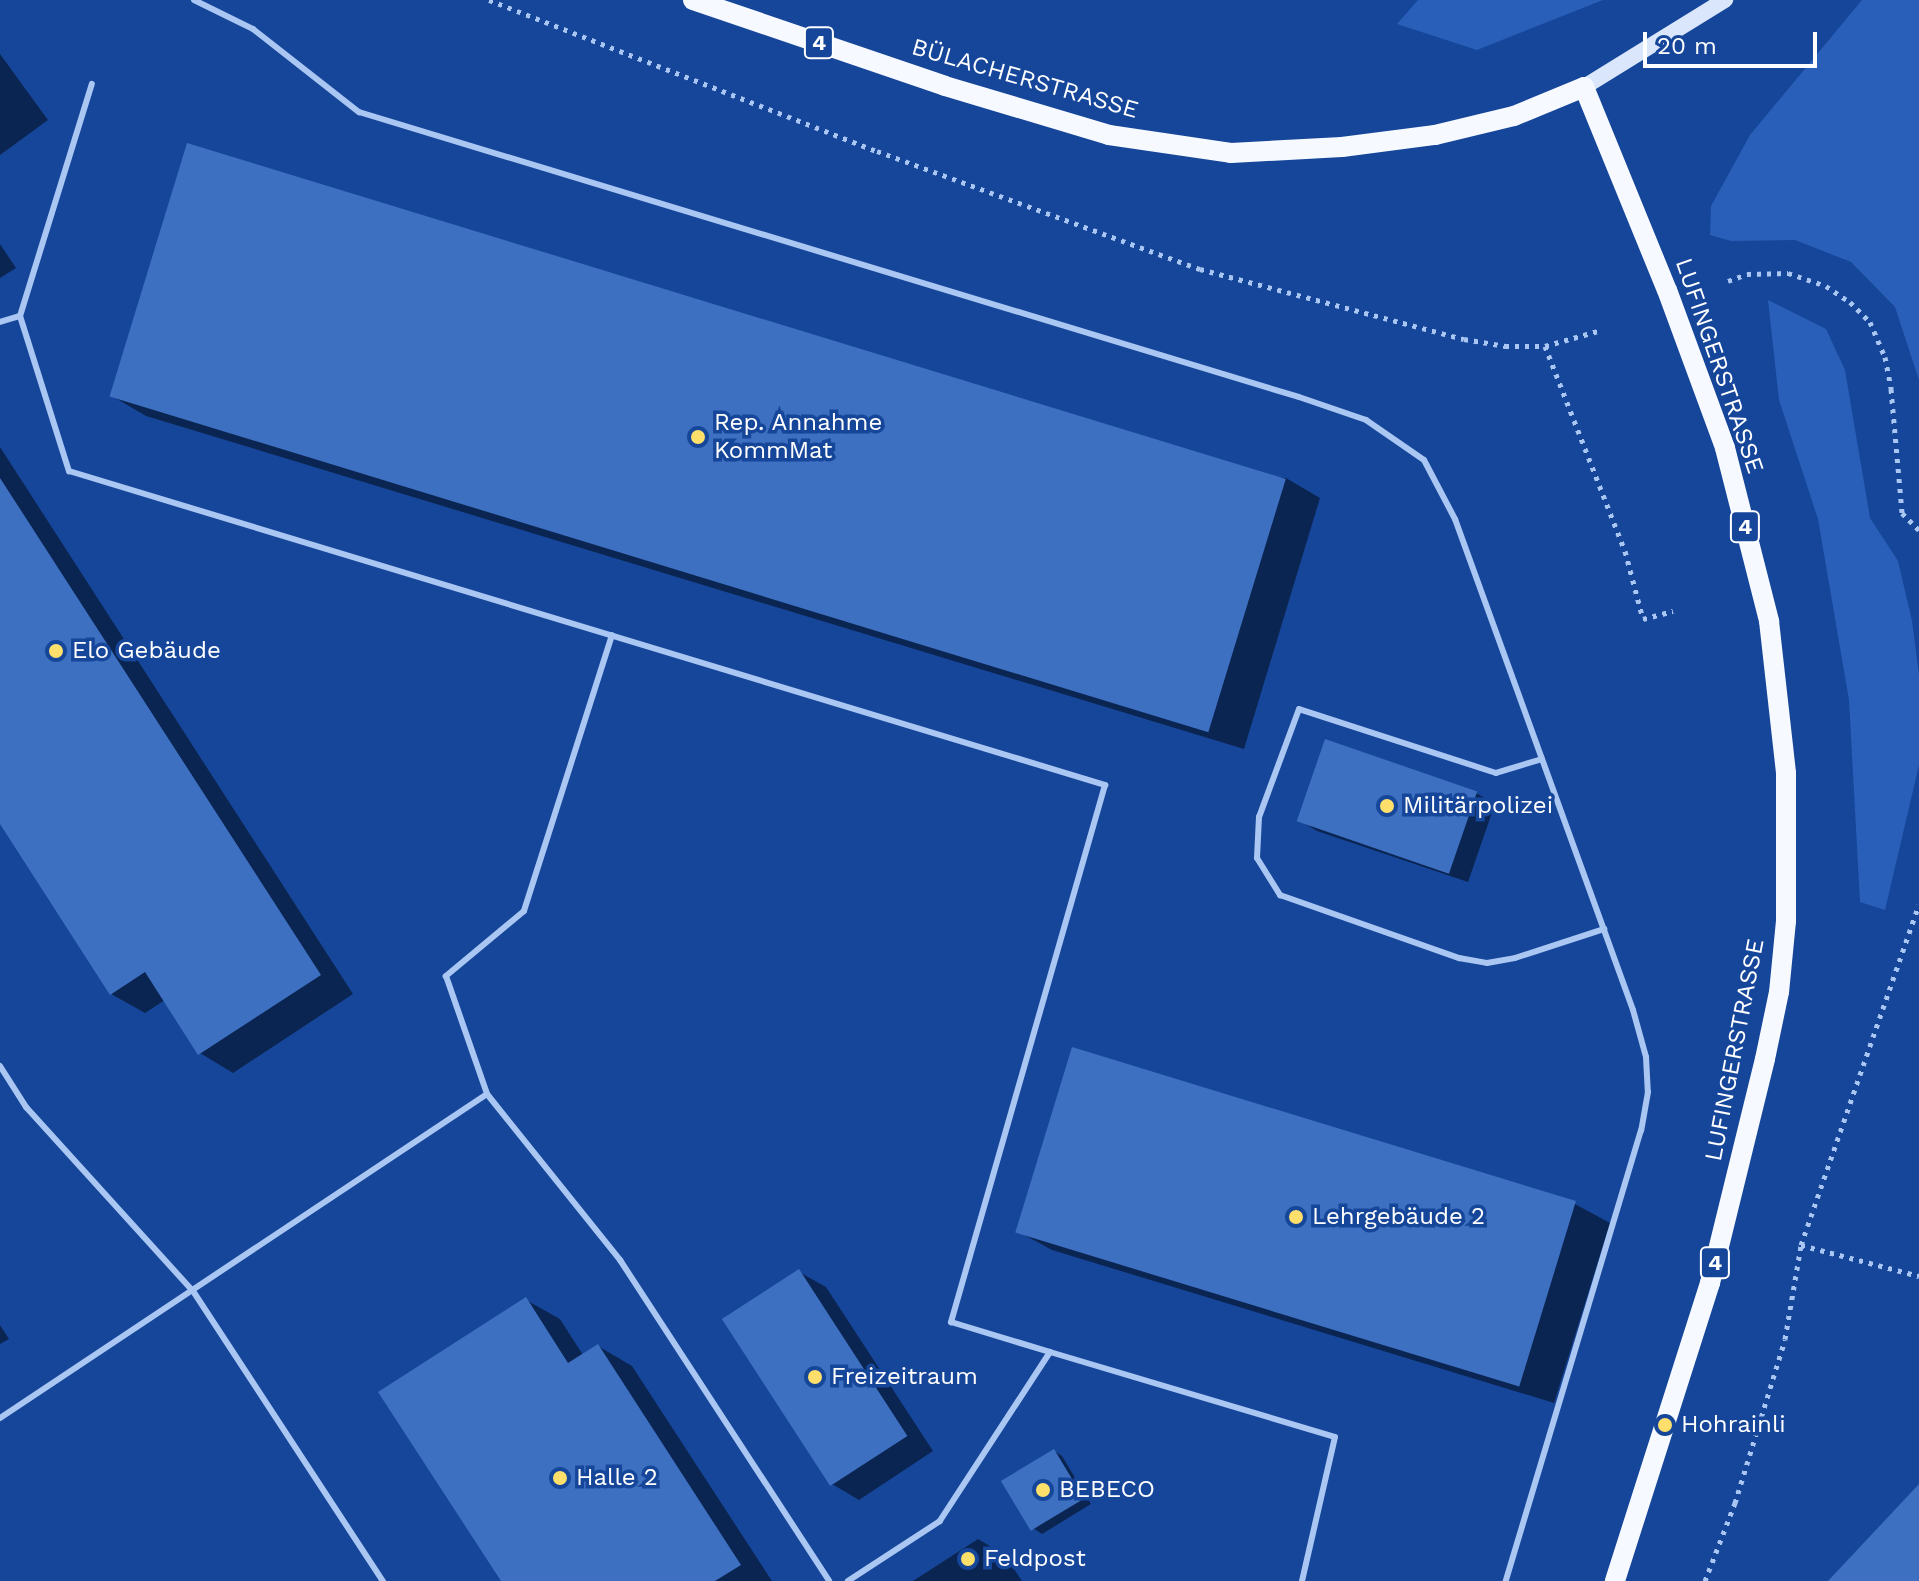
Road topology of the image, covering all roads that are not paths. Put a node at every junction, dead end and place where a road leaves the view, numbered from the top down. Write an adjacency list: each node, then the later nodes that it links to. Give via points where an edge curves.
1 (194, 0): 9 (lane, via 253,29 359,112 1366,420 1424,460 1455,519)
2 (693, 0): 5 (main road, BÜLACHERSTRASSE / 4, via 945,86 1109,135 1231,153 1435,135 1514,116)
3 (1725, 0): 5 (main road)
4 (92, 84): 6 (lane)
5 (1584, 87): 21 (main road, LUFINGERSTRASSE / 4, via 1725,448 1769,621 1786,773 1786,921 1765,1059 1710,1283)
6 (20, 316): 7 (lane); 8 (lane, via 69,471)
7 (0, 322)
8 (612, 635): 12 (lane, via 524,911 446,976); 14 (lane, via 1105,785 951,1322)
9 (1542, 759): 10 (lane); 10 (lane, via 1496,773 1299,709 1259,817 1257,858 1280,895 1459,958 1487,963 1515,958)
10 (1604, 929): 20 (lane, via 1646,1057 1648,1092)
11 (0, 1066): 13 (lane, via 26,1107)
12 (487, 1094): 13 (lane); 17 (lane, via 620,1260)
13 (193, 1291): 15 (lane); 16 (lane)
14 (1050, 1352): 18 (lane, via 940,1521); 19 (lane, via 1335,1437)
15 (0, 1418)
16 (383, 1581)
17 (829, 1581)
18 (848, 1581)
19 (1302, 1581)
20 (1506, 1581)
21 (1615, 1581)

